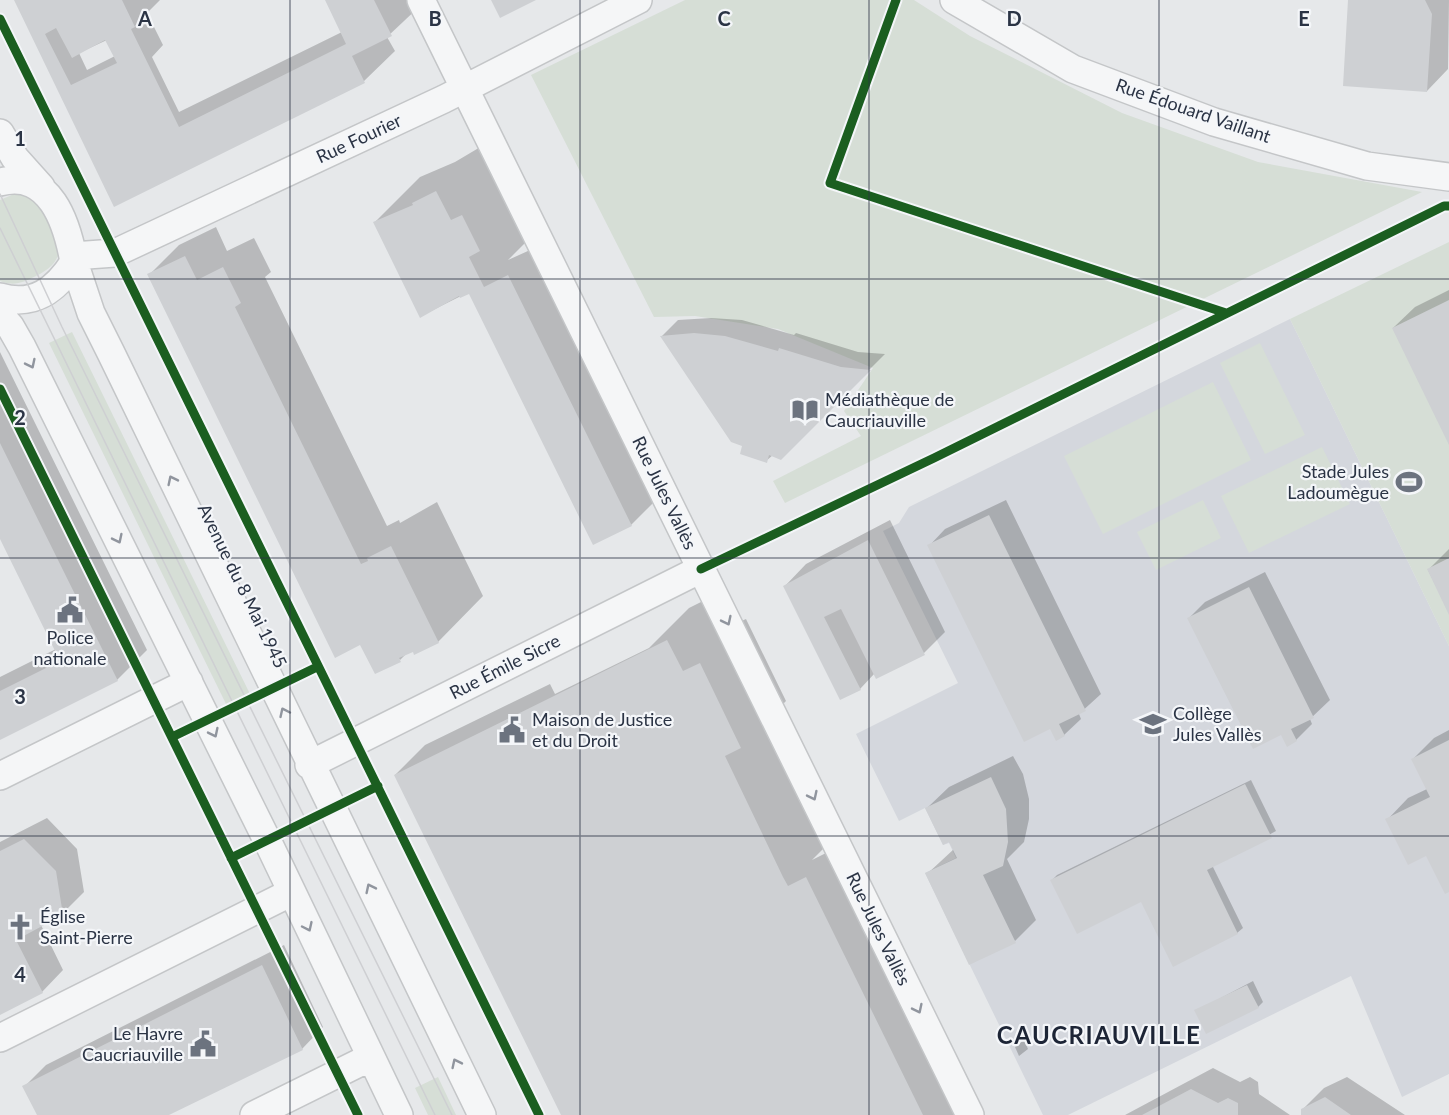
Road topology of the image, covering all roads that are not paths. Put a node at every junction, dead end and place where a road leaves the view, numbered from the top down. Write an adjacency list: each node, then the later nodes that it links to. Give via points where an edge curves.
1 (421, 0): 4 (street, Rue Jules Vallès)
2 (638, 0): 4 (street, Rue Fourier)
3 (954, 0): 6 (street, Rue Édouard Vaillant, via 1073,69 1214,122 1367,166)
4 (465, 88): 9 (street, Rue Fourier, via 115,254); 12 (street, Rue Jules Vallès)
5 (0, 133): 8 (street, via 15,158)
6 (1449, 177)
7 (0, 182): 8 (street, via 24,179)
8 (46, 192): 9 (street, Avenue du 8 Mai 1945, via 60,213)
9 (74, 259): 10 (street, via 63,280 47,293 13,301); 14 (street, Avenue du 8 Mai 1945, one-way to 9, via 91,313)
10 (0, 297)
11 (0, 315): 13 (street, one-way to 13, via 22,346)
12 (701, 569): 14 (street, Rue Émile Sicre); 22 (street, Rue Jules Vallès, one-way to 22)
13 (189, 682): 15 (street); 16 (street, one-way to 16)
14 (309, 765): 21 (street, Avenue du 8 Mai 1945, one-way to 14)
15 (0, 776)
16 (292, 892): 17 (street); 18 (street, one-way to 18)
17 (0, 1038)
18 (370, 1057): 19 (street); 20 (street)
19 (254, 1115)
20 (399, 1115)
21 (482, 1115)
22 (970, 1115)

